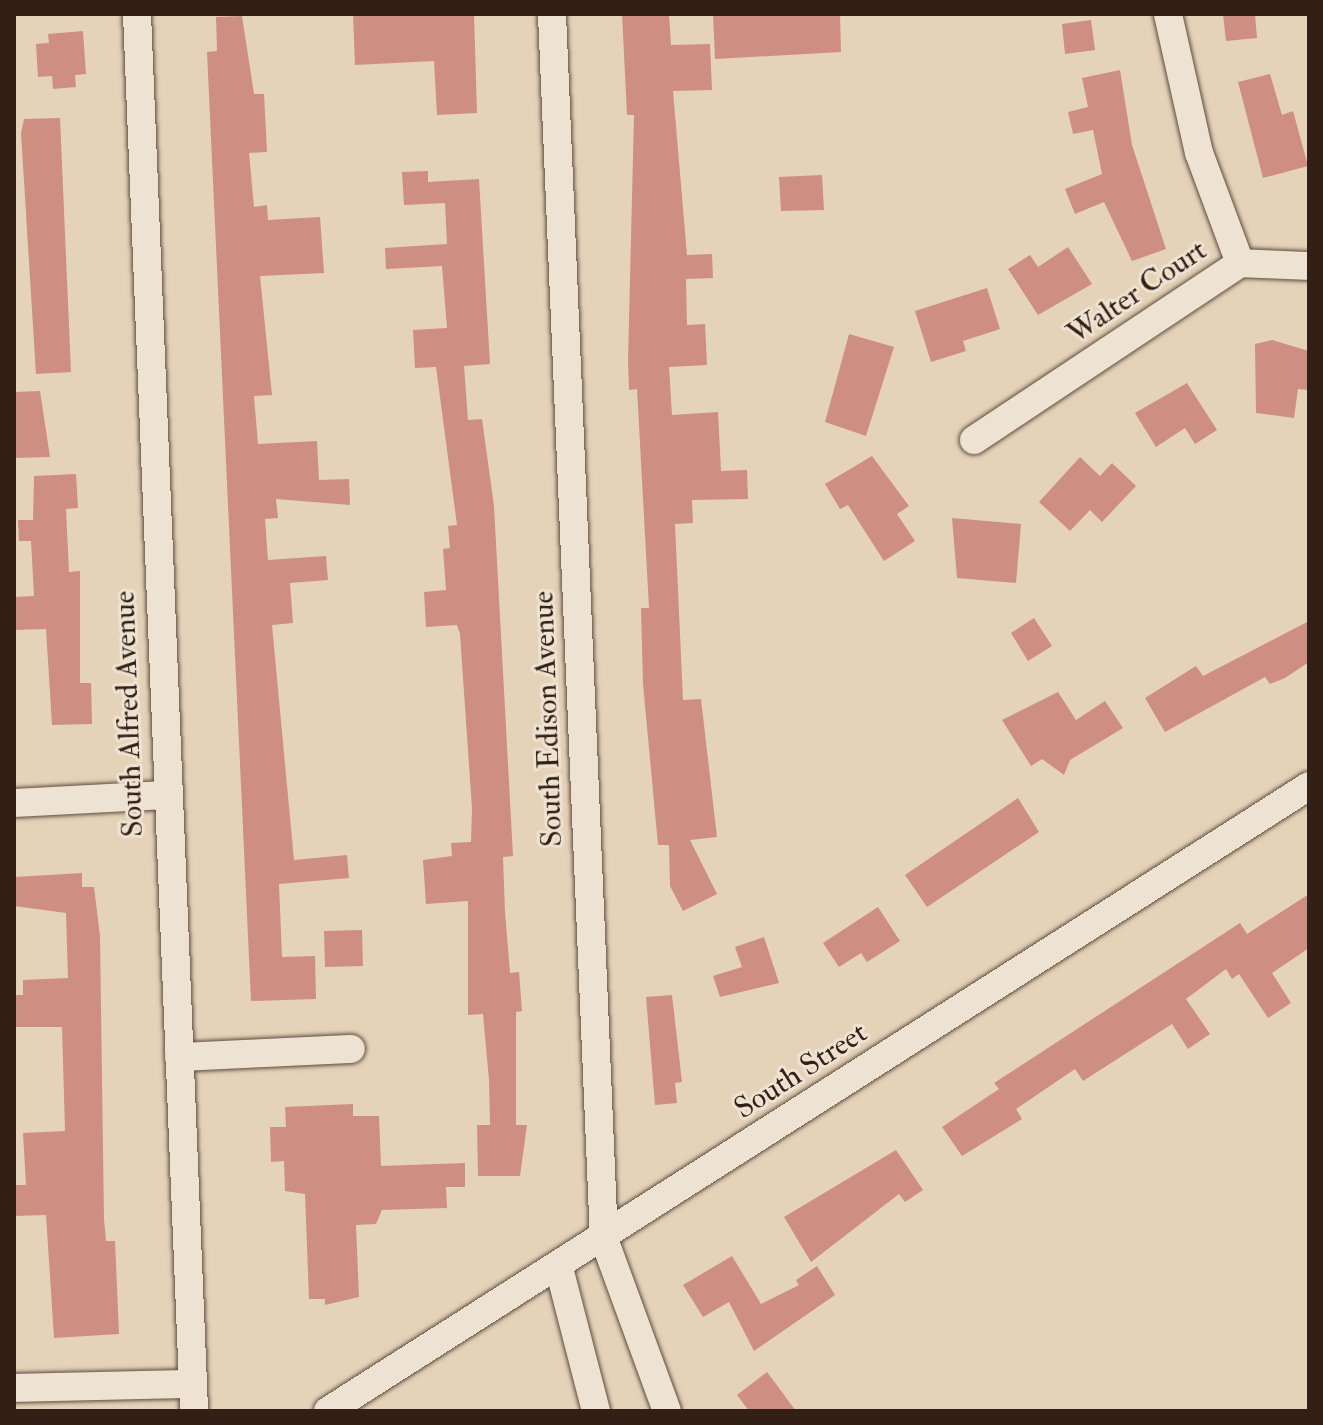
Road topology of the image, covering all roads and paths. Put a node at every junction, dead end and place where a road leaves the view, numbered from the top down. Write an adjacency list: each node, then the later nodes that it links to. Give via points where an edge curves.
1 (137, 14): 8 (street, South Alfred Avenue)
2 (552, 14): 12 (street, South Edison Avenue)
3 (1168, 14): 4 (street, Walter Court, via 1191,127)
4 (1240, 263): 5 (street); 6 (street, Walter Court)
5 (1309, 266)
6 (974, 440)
7 (1309, 786): 12 (street, South Street)
8 (166, 795): 9 (street); 11 (street, South Alfred Avenue)
9 (14, 803)
10 (351, 1049): 11 (street)
11 (179, 1057): 15 (street, South Alfred Avenue)
12 (604, 1239): 13 (street, South Street); 18 (street, South Edison Avenue)
13 (559, 1268): 16 (street, South Street); 17 (street)
14 (14, 1388): 15 (street)
15 (194, 1398)
16 (328, 1411)
17 (596, 1411)
18 (667, 1411)

